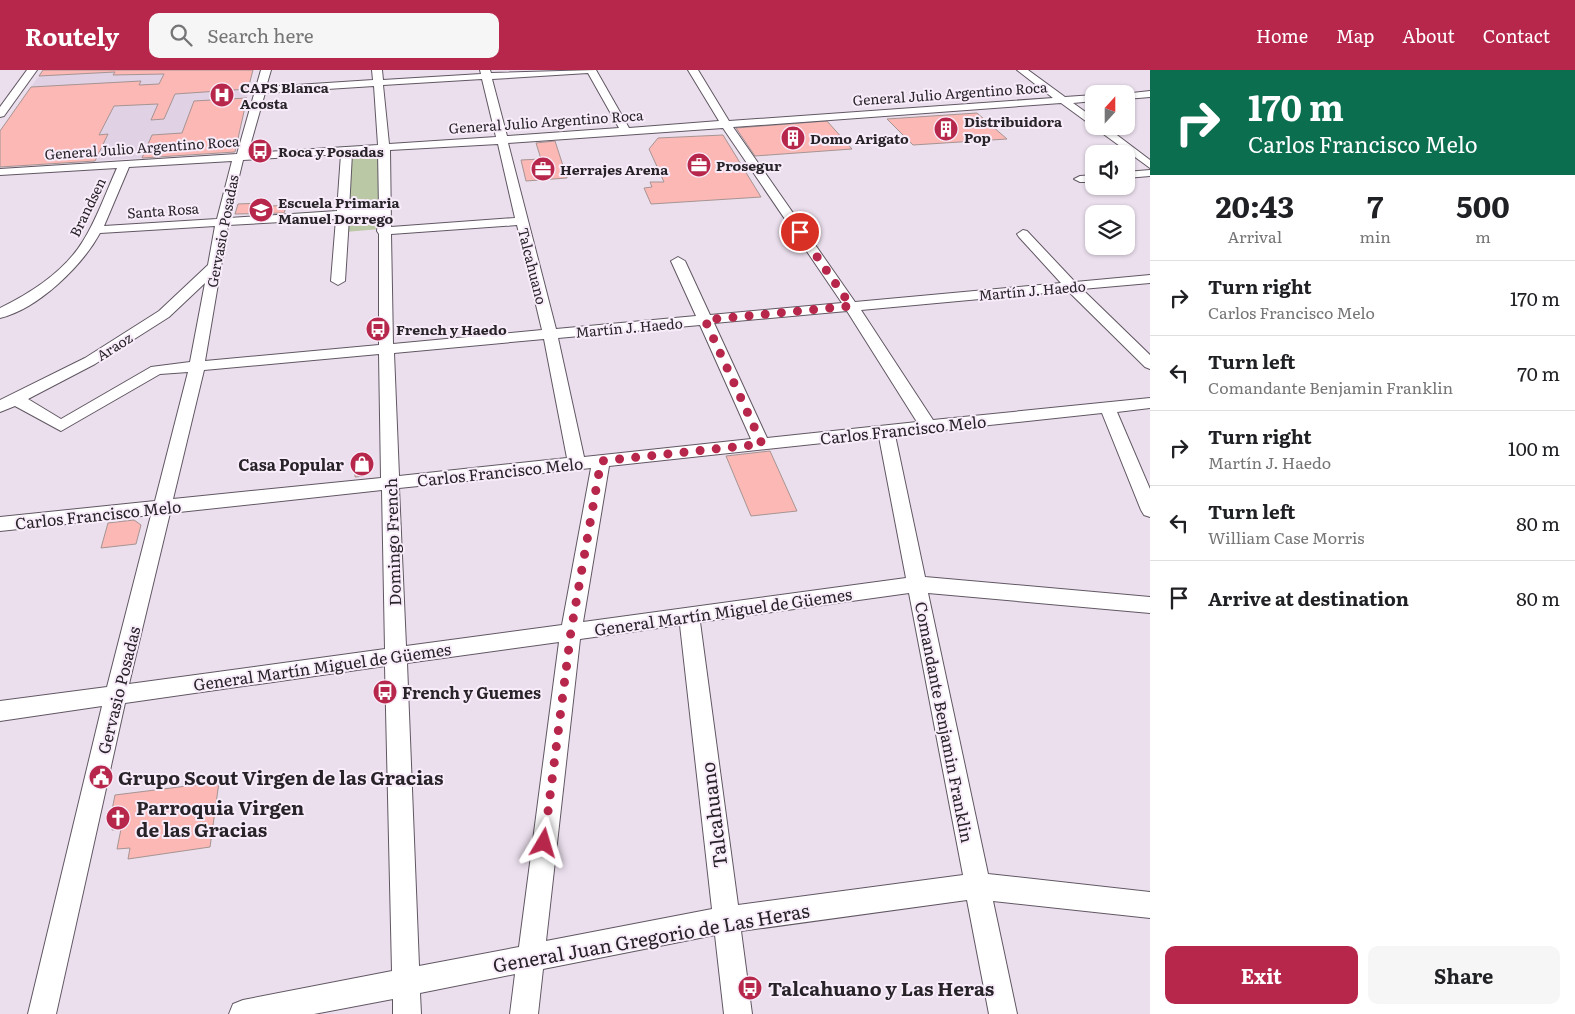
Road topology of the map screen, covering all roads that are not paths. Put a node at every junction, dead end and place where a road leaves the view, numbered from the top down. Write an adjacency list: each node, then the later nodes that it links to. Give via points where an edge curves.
1 (32, 70): 14 (street)
2 (266, 70): 9 (street, Gervasio Posadas)
3 (377, 70): 8 (street, Domingo French)
4 (589, 70): 7 (street); 17 (street)
5 (693, 70): 16 (street)
6 (1022, 70): 13 (street)
7 (486, 73): 8 (street); 19 (street, Talcahuano)
8 (378, 83): 9 (street); 20 (street, Domingo French)
9 (262, 90): 22 (street, Gervasio Posadas)
10 (1150, 94): 11 (street)
11 (1135, 95)
12 (1085, 99): 13 (street, General Julio Argentino Roca)
13 (1062, 100): 15 (street); 16 (street, General Julio Argentino Roca)
14 (2, 109)
15 (1085, 117)
16 (725, 123): 17 (street, General Julio Argentino Roca); 41 (street)
17 (625, 130): 19 (street, General Julio Argentino Roca)
18 (1110, 135): 24 (street)
19 (502, 140): 20 (street, General Julio Argentino Roca); 32 (street, Talcahuano)
20 (384, 147): 21 (street, General Julio Argentino Roca); 31 (street, Domingo French)
21 (347, 149): 22 (street, General Julio Argentino Roca); 30 (street)
22 (240, 156): 23 (street, General Julio Argentino Roca); 33 (street, Gervasio Posadas)
23 (125, 163): 26 (street, General Julio Argentino Roca); 34 (street, Brandsen)
24 (1150, 165)
25 (1150, 173): 27 (street)
26 (2, 174)
27 (1135, 174)
28 (1080, 179): 29 (street)
29 (1085, 179)
30 (344, 214): 31 (street, Santa Rosa); 33 (street, Santa Rosa); 39 (street)
31 (383, 221): 32 (street, Santa Rosa); 45 (street, Domingo French)
32 (522, 221): 44 (street, Talcahuano)
33 (222, 222): 34 (street, Santa Rosa); 37 (street, Gervasio Posadas)
34 (94, 230): 42 (street, Brandsen, via 83,251 58,277 26,301)
35 (1023, 234): 40 (street)
36 (678, 261): 43 (street)
37 (215, 266): 47 (street, Gervasio Posadas); 48 (street, Araoz, via 164,314 90,361)
38 (1150, 279): 40 (street, Martín J. Haedo)
39 (338, 281)
40 (1072, 286): 41 (street, Martín J. Haedo); 46 (street)
41 (851, 306): 43 (street, Martín J. Haedo); 52 (street)
42 (0, 314)
43 (705, 320): 44 (street, Martín J. Haedo); 54 (street)
44 (550, 334): 45 (street, Martín J. Haedo); 56 (street, Talcahuano)
45 (386, 348): 47 (street, Martín J. Haedo); 57 (street, Domingo French)
46 (1150, 364)
47 (197, 366): 48 (street, via 156,370 60,426); 58 (street, Gervasio Posadas)
48 (17, 400): 50 (street, Araoz)
49 (1150, 403): 51 (street, Carlos Francisco Melo)
50 (0, 407)
51 (1107, 407): 52 (street, Carlos Francisco Melo); 59 (street)
52 (928, 426): 53 (street, Carlos Francisco Melo)
53 (886, 431): 54 (street, Carlos Francisco Melo); 61 (street, Comandante Benjamin Franklin)
54 (762, 444): 55 (street, Carlos Francisco Melo)
55 (601, 461): 56 (street, Carlos Francisco Melo); 64 (street)
56 (577, 463): 57 (street, Carlos Francisco Melo)
57 (390, 482): 58 (street, Carlos Francisco Melo); 65 (street, Domingo French)
58 (164, 507): 60 (street, Carlos Francisco Melo); 66 (street, Gervasio Posadas)
59 (1150, 510)
60 (0, 524)
61 (917, 584): 62 (street, General Martín Miguel de Güemes); 63 (street, General Martín Miguel de Güemes); 68 (street, Comandante Benjamin Franklin)
62 (1150, 605)
63 (688, 615): 64 (street, General Martín Miguel de Güemes); 70 (street, Talcahuano)
64 (571, 631): 65 (street, General Martín Miguel de Güemes); 71 (street)
65 (397, 655): 66 (street, General Martín Miguel de Güemes); 72 (street, Domingo French)
66 (116, 694): 67 (street, General Martín Miguel de Güemes); 73 (street, Gervasio Posadas)
67 (0, 711)
68 (977, 886): 69 (street, General Juan Gregorio de Las Heras); 70 (street, General Juan Gregorio de Las Heras); 78 (street, Comandante Benjamin Franklin)
69 (1150, 905)
70 (726, 920): 71 (street, General Juan Gregorio de Las Heras); 77 (street, Talcahuano)
71 (529, 958): 72 (street, General Juan Gregorio de Las Heras); 76 (street)
72 (406, 982): 74 (street, General Juan Gregorio de Las Heras); 75 (street, Domingo French)
73 (42, 1014)
74 (243, 1014)
75 (407, 1014)
76 (524, 1014)
77 (738, 1014)
78 (1003, 1014)

